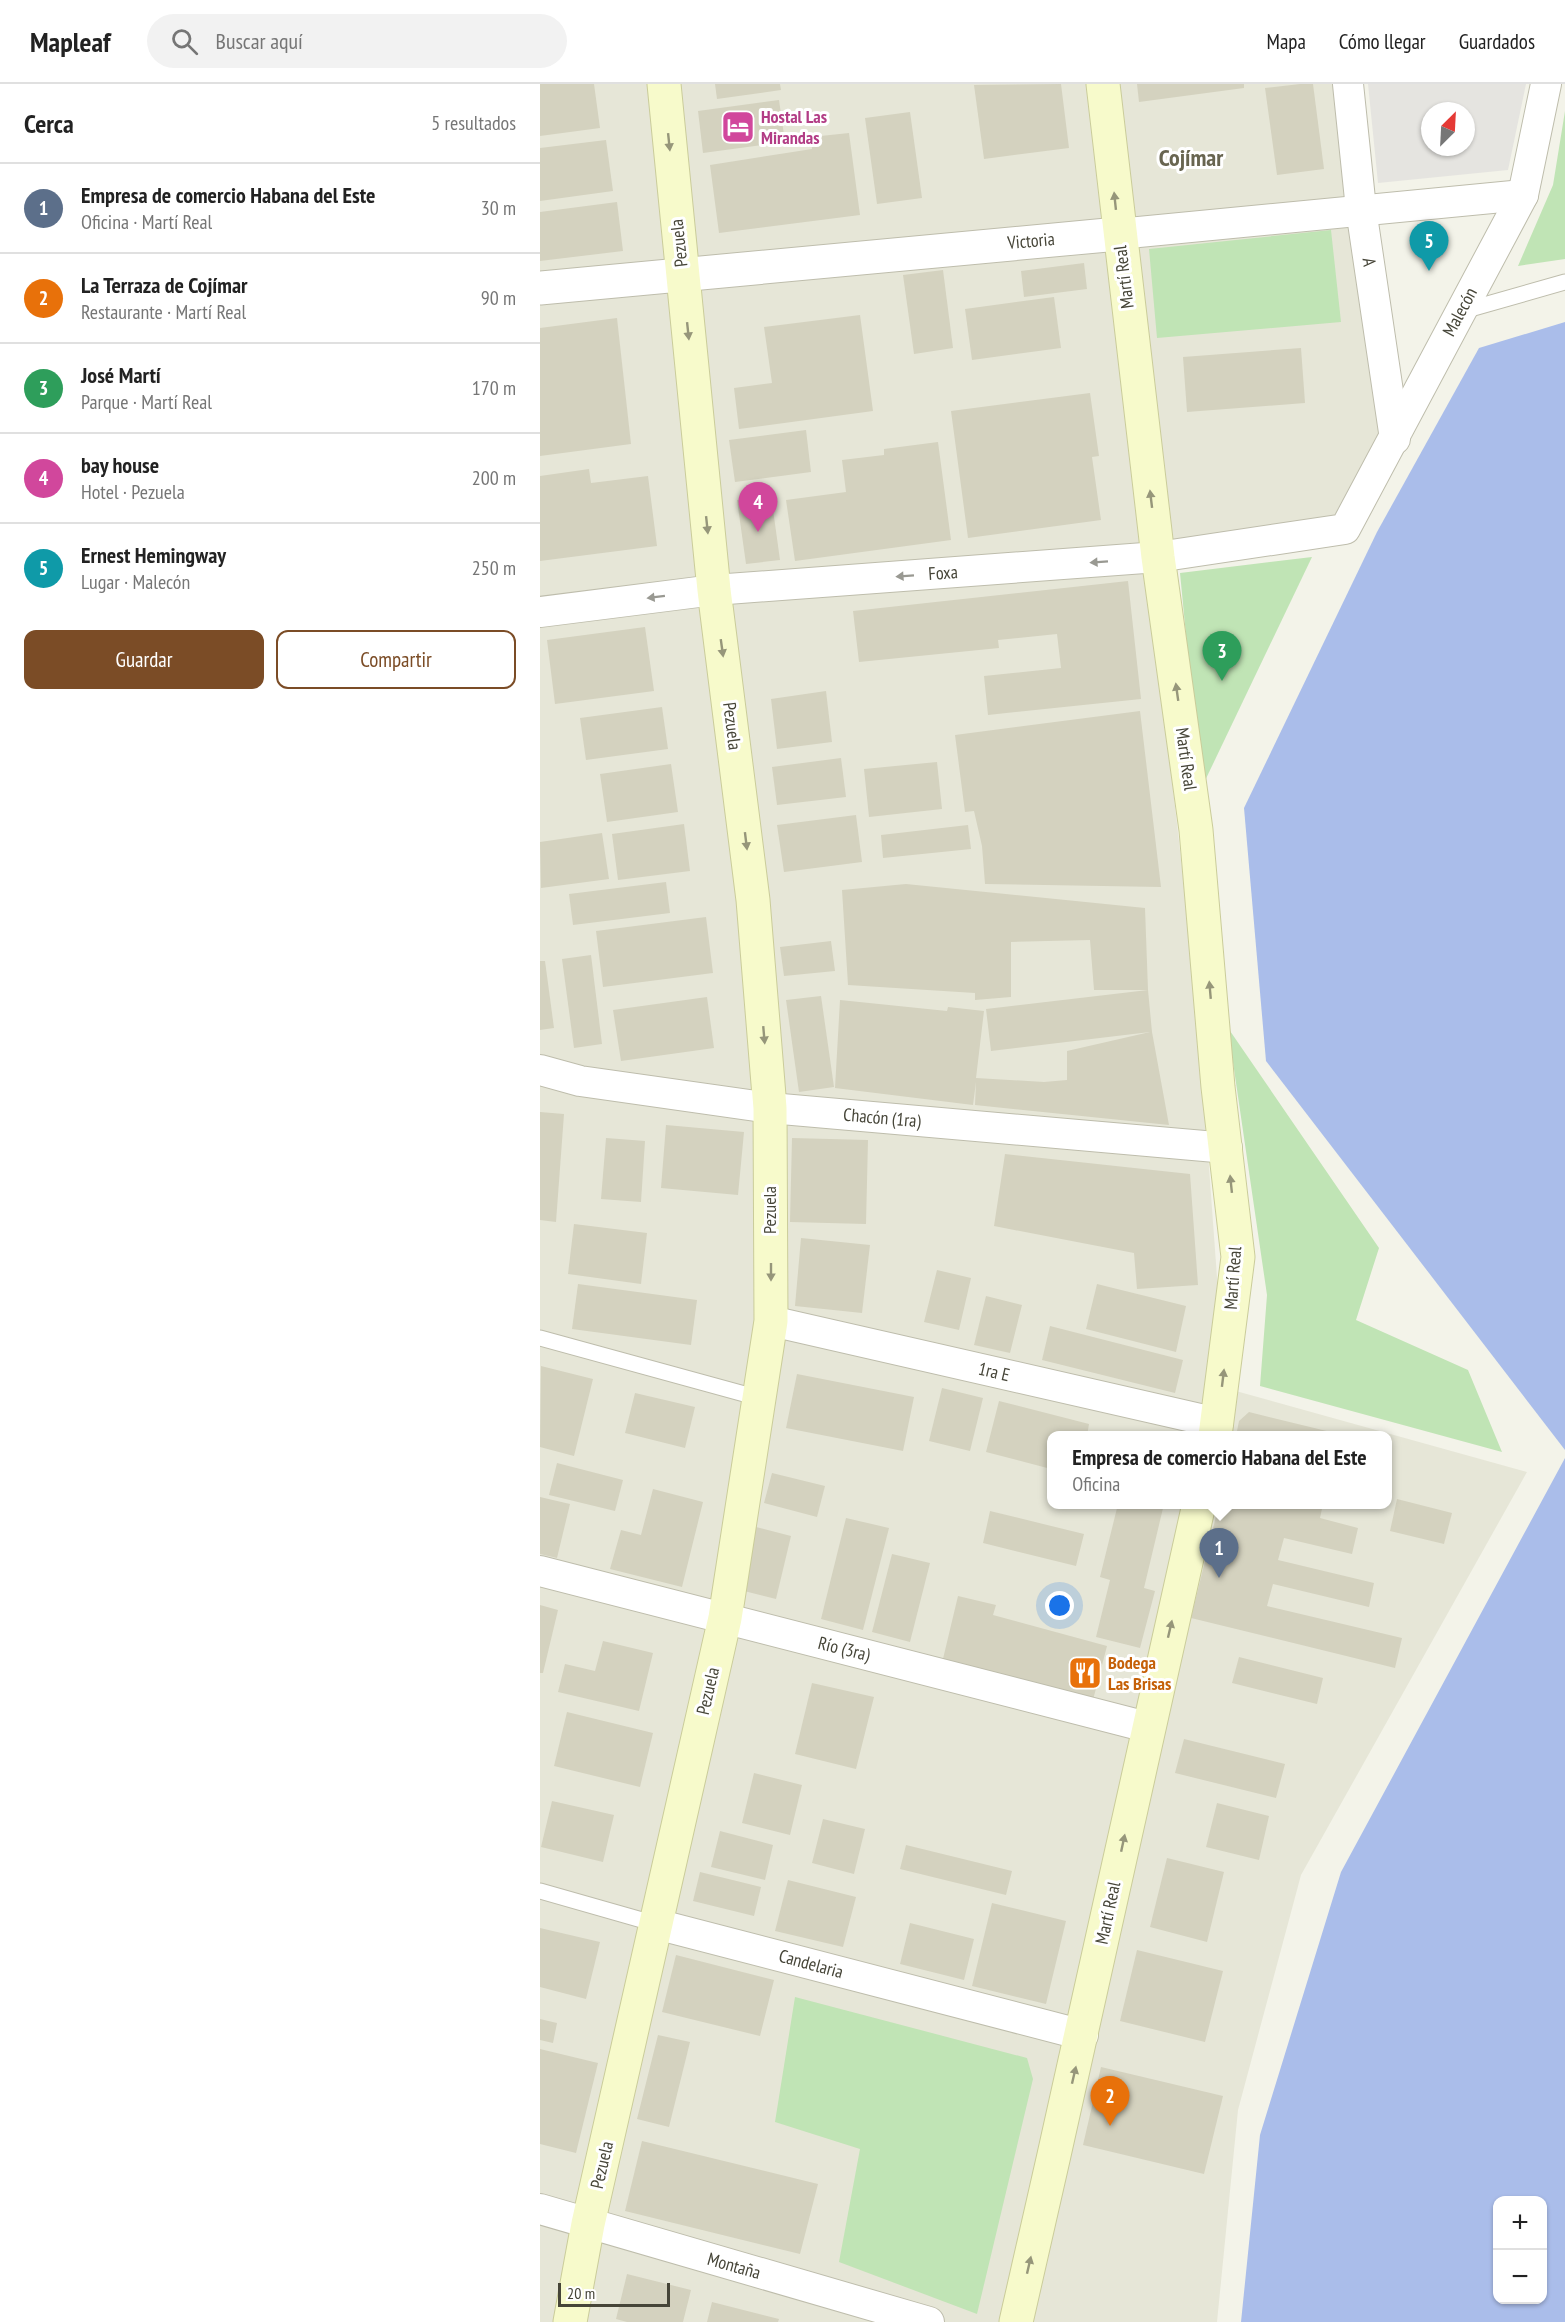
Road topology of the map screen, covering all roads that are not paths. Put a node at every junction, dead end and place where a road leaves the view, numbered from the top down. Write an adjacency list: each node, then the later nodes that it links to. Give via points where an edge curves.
1 (664, 84): 8 (main road, Pezuela, one-way to 8)
2 (1103, 84): 7 (main road, Martí Real, one-way to 2)
3 (1348, 84): 6 (street, A)
4 (1546, 84): 5 (street, Malecón)
5 (1523, 195): 6 (street, Victoria); 11 (street, Malecón)
6 (1361, 208): 7 (street, Victoria); 12 (street, A)
7 (1118, 234): 8 (street, Victoria); 14 (main road, Martí Real, one-way to 7)
8 (682, 273): 10 (street, Victoria); 15 (main road, Pezuela, one-way to 15)
9 (1565, 282): 11 (lane)
10 (540, 288)
11 (1460, 312): 12 (street, Malecón)
12 (1395, 439): 13 (street, Malecón)
13 (1345, 529): 14 (street, Foxa)
14 (1158, 557): 15 (street, Foxa, one-way to 15); 19 (main road, Martí Real, one-way to 14, via 1196,830)
15 (714, 590): 16 (street, Foxa, one-way to 16); 18 (main road, Pezuela, one-way to 18, via 753,900)
16 (540, 612)
17 (540, 1070): 18 (street, Chacón (1ra), via 580,1082)
18 (770, 1108): 19 (street, Chacón (1ra)); 20 (main road, Pezuela, one-way to 20)
19 (1227, 1148): 23 (main road, Martí Real, one-way to 19, via 1238,1257)
20 (771, 1322): 22 (main road, Pezuela); 23 (street, 1ra E)
21 (540, 1338): 22 (lane)
22 (759, 1398): 26 (main road, Pezuela)
23 (1216, 1429)
24 (1198, 1509): 27 (main road, Martí Real, one-way to 24)
25 (540, 1571): 26 (street, Río (3ra))
26 (725, 1618): 27 (street, Río (3ra)); 29 (main road, Pezuela)
27 (1147, 1727): 30 (main road, Martí Real, one-way to 27)
28 (540, 1891): 29 (lane, Candelaria)
29 (656, 1924): 30 (street, Candelaria); 32 (main road, Pezuela)
30 (1083, 2036): 35 (main road, Martí Real, one-way to 30)
31 (540, 2209): 32 (street, Montaña)
32 (588, 2224): 33 (main road, Pezuela); 34 (street, Montaña)
33 (570, 2322)
34 (929, 2322)
35 (1016, 2322)

